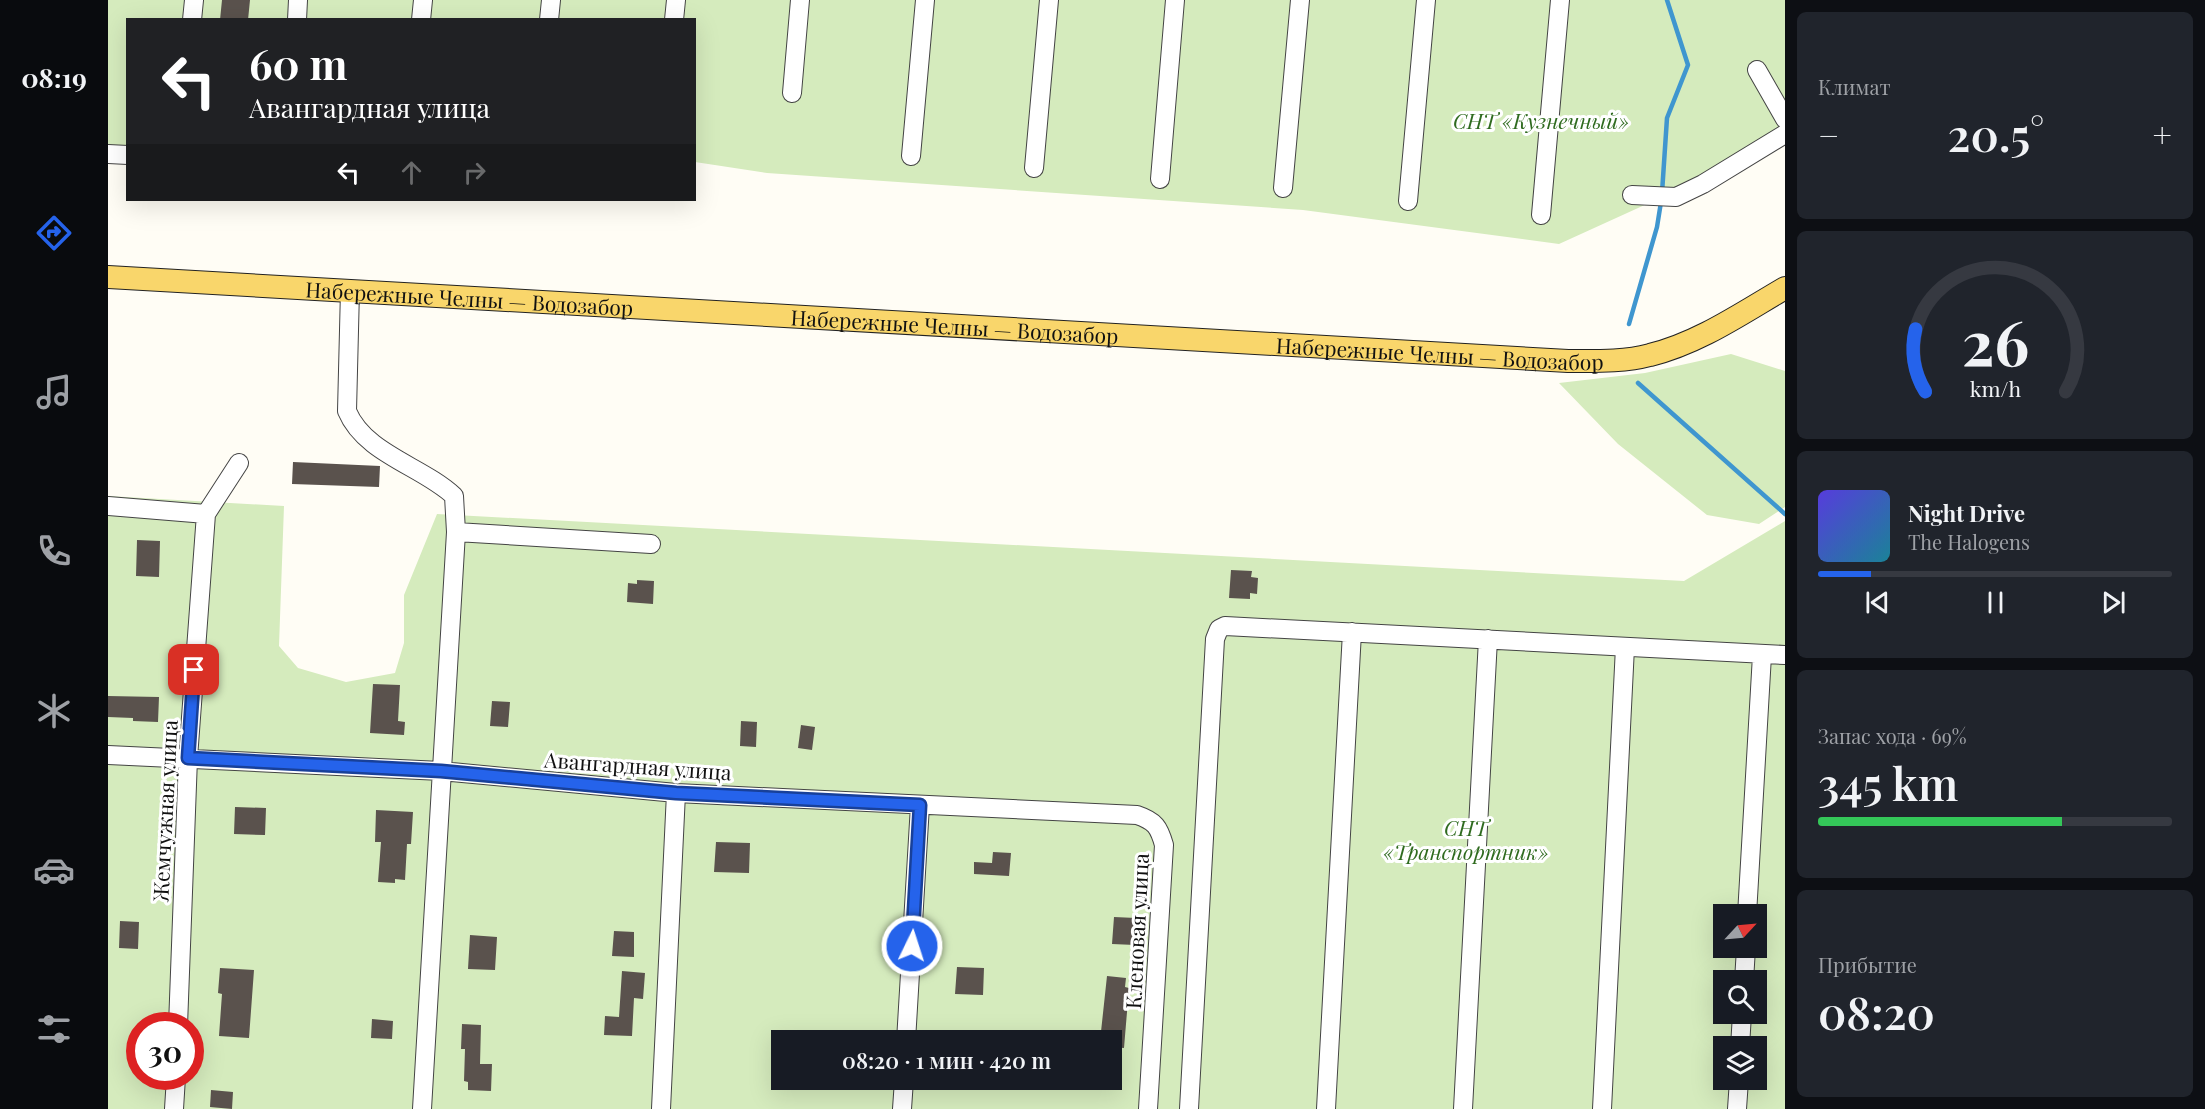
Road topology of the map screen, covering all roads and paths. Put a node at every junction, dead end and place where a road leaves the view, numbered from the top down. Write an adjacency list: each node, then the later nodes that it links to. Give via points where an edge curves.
1 (194, 0): 13 (street)
2 (298, 0): 14 (street)
3 (423, 0): 15 (street)
4 (551, 0): 16 (street)
5 (676, 0): 17 (street)
6 (801, 0): 19 (street)
7 (925, 0): 24 (street)
8 (1049, 0): 25 (street)
9 (1175, 0): 26 (street)
10 (1300, 0): 27 (street)
11 (1426, 0): 29 (street)
12 (1560, 0): 30 (street)
13 (192, 18)
14 (297, 18)
15 (421, 18)
16 (549, 18)
17 (674, 18)
18 (1757, 70): 20 (street)
19 (792, 93)
20 (1785, 119)
21 (1785, 134): 28 (street, via 1676,197)
22 (108, 154): 23 (street)
23 (126, 155)
24 (911, 156)
25 (1034, 168)
26 (1160, 179)
27 (1283, 188)
28 (1632, 195)
29 (1408, 201)
30 (1541, 215)
31 (108, 277): 33 (main road, Набережные Челны — Водозабор)
32 (1785, 288): 33 (main road, Набережные Челны — Водозабор, via 1680,346 1649,356 1568,361)
33 (350, 290): 37 (street, via 347,411 352,425 374,444 439,482 454,496)
34 (239, 463): 36 (street, Жемчужная улица)
35 (108, 506): 36 (street)
36 (206, 514): 45 (street, Жемчужная улица)
37 (456, 532): 38 (street); 46 (street)
38 (651, 544)
39 (1352, 632): 40 (street); 61 (street, via 1225,626 1215,639); 62 (street)
40 (1488, 639): 41 (street); 63 (street)
41 (1625, 646): 42 (street); 64 (street)
42 (1761, 655): 43 (street); 50 (street)
43 (1785, 655)
44 (108, 755): 45 (street, Авангардная улица)
45 (188, 758): 46 (street, Авангардная улица); 51 (street, Жемчужная улица)
46 (441, 771): 47 (street, Авангардная улица); 57 (street)
47 (676, 793): 48 (street, Авангардная улица); 58 (street)
48 (920, 805): 49 (street, Авангардная улица, via 1137,815 1152,820); 52 (street)
49 (1160, 829): 60 (street, Кленовая улица, via 1164,845)
50 (1749, 904)
51 (179, 1012)
52 (907, 1030)
53 (175, 1090): 56 (street)
54 (903, 1090): 59 (street)
55 (1738, 1090): 65 (street)
56 (174, 1109)
57 (422, 1109)
58 (661, 1109)
59 (902, 1109)
60 (1148, 1109)
61 (1189, 1109)
62 (1326, 1109)
63 (1463, 1109)
64 (1602, 1109)
65 (1737, 1109)

